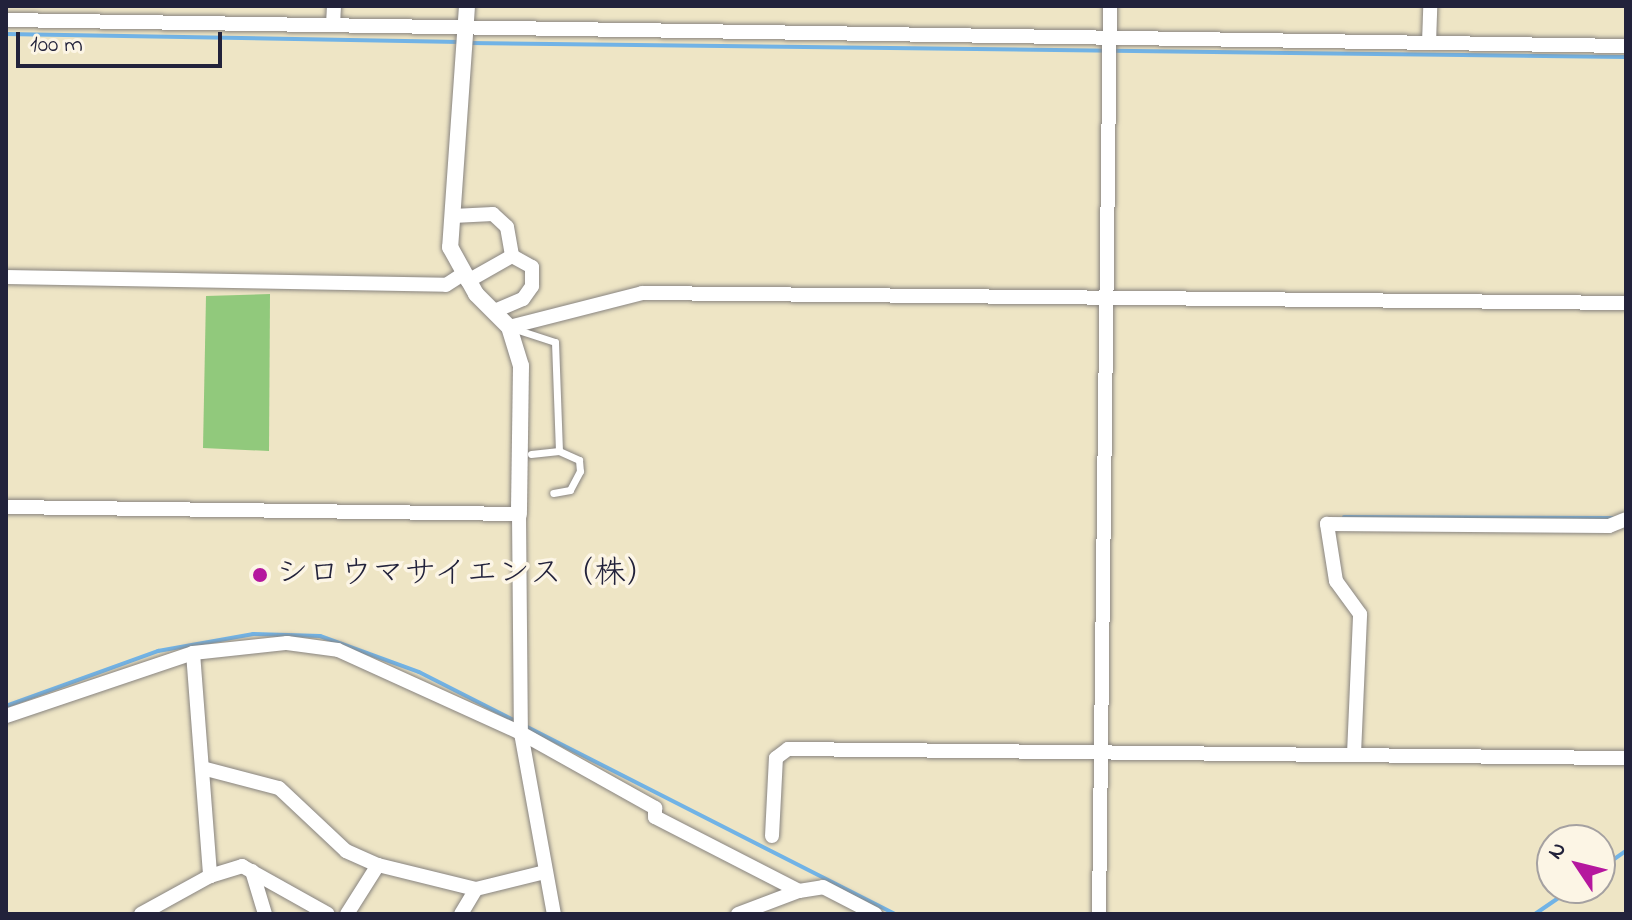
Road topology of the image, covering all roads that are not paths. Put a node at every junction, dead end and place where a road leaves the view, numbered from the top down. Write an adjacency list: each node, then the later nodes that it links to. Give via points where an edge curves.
1 (334, 6): 6 (street)
2 (467, 6): 7 (street)
3 (1110, 6): 8 (street)
4 (1430, 6): 9 (street)
5 (6, 20): 6 (street)
6 (333, 25): 7 (street)
7 (467, 27): 8 (street); 11 (street)
8 (1109, 41): 9 (street); 15 (street)
9 (1429, 43): 10 (street)
10 (1626, 46)
11 (453, 216): 12 (street, via 502,219); 14 (street, via 450,247)
12 (512, 256): 14 (street); 17 (street, via 532,267 532,286 523,299)
13 (6, 277): 14 (street, via 446,285)
14 (465, 278): 17 (street)
15 (1107, 297): 16 (street); 18 (street, via 642,293); 28 (street)
16 (1626, 303)
17 (497, 310): 18 (street)
18 (509, 327): 19 (lane, via 555,342); 23 (street, via 521,366)
19 (559, 451): 20 (lane); 21 (lane, via 579,460 580,471 570,490)
20 (531, 454)
21 (553, 493)
22 (6, 507): 23 (street)
23 (519, 514): 27 (street)
24 (1626, 519): 29 (street, via 1609,526 1327,524 1336,581 1360,614)
25 (193, 653): 26 (street); 27 (street, via 287,643 338,650); 31 (street)
26 (6, 716)
27 (521, 733): 35 (street); 38 (street, via 655,808 655,817)
28 (1100, 750): 29 (street); 32 (street, via 788,749 776,758); 47 (street)
29 (1354, 754): 30 (street)
30 (1626, 758)
31 (206, 769): 33 (street, via 279,788 346,851); 36 (street)
32 (772, 836)
33 (378, 865): 37 (street); 42 (street)
34 (252, 871): 36 (street, via 242,866); 40 (street); 41 (street)
35 (545, 872): 37 (street); 44 (street)
36 (210, 876): 39 (street)
37 (476, 889): 43 (street)
38 (799, 891): 45 (street); 46 (street, via 823,887)
39 (141, 914)
40 (265, 914)
41 (328, 914)
42 (347, 914)
43 (461, 914)
44 (554, 914)
45 (738, 914)
46 (875, 914)
47 (1099, 914)

